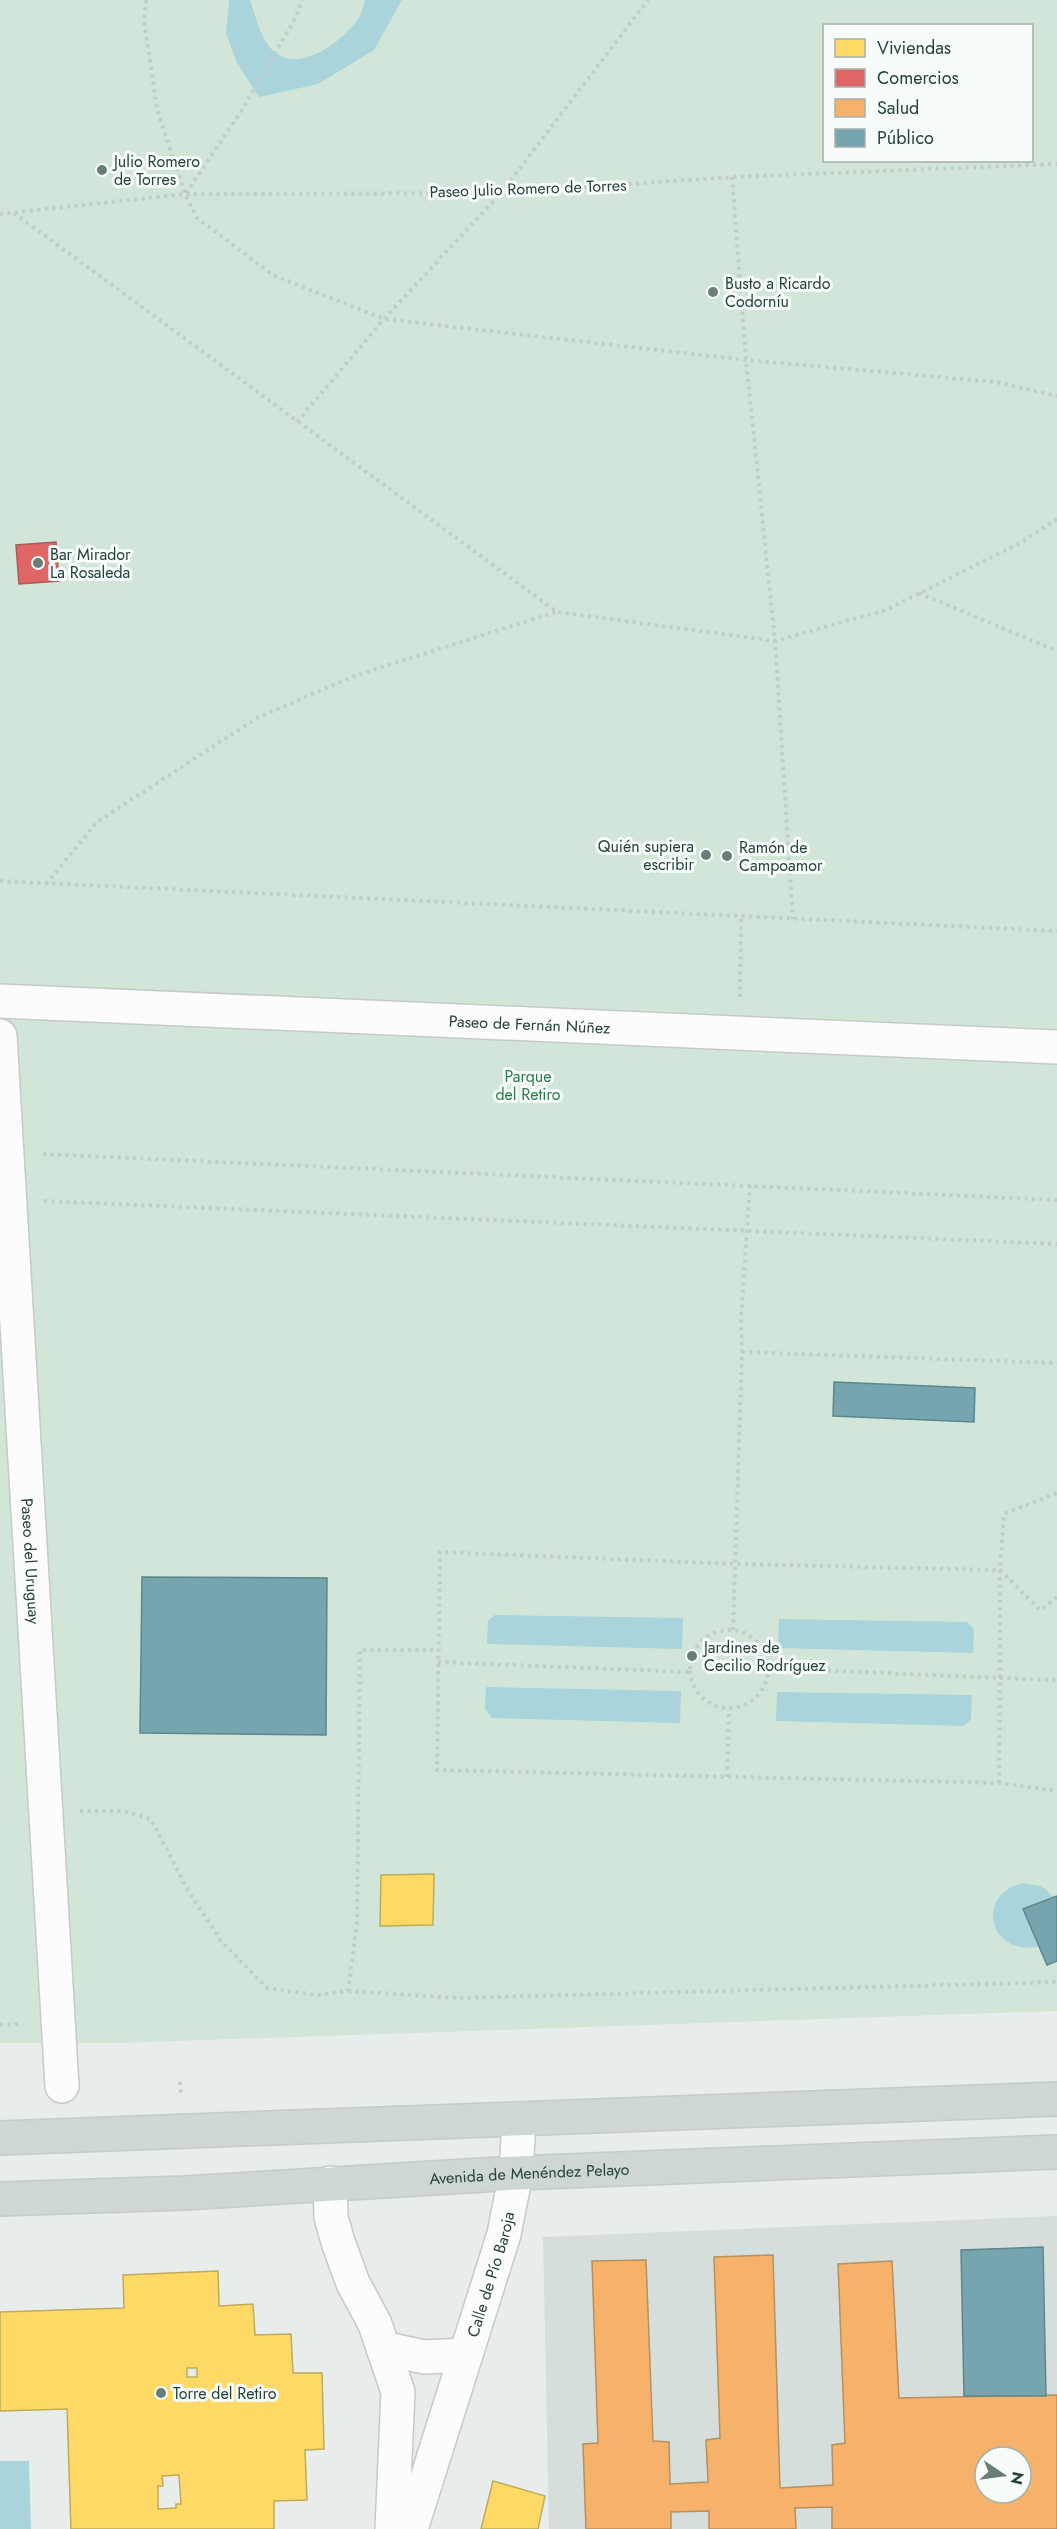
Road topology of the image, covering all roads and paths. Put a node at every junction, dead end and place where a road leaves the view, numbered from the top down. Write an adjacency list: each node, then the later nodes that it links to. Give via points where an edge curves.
1 (146, 0): 7 (path, via 144,20 157,109)
2 (302, 0): 7 (path, via 251,94)
3 (648, 0): 6 (path)
4 (1057, 164): 5 (path, Paseo Julio Romero de Torres)
5 (732, 177): 6 (path, Paseo Julio Romero de Torres); 11 (path)
6 (501, 193): 7 (path, Paseo Julio Romero de Torres); 10 (path)
7 (185, 194): 8 (path, Paseo Julio Romero de Torres); 10 (path, via 197,218 273,275)
8 (14, 213): 9 (path, Paseo Julio Romero de Torres); 13 (path)
9 (0, 214)
10 (384, 319): 11 (path); 13 (path)
11 (746, 360): 12 (path, via 996,382); 17 (path)
12 (1057, 396)
13 (297, 422): 16 (path)
14 (1057, 519): 15 (path, via 1022,542)
15 (919, 593): 17 (path, via 886,610); 18 (path)
16 (557, 612): 17 (path); 20 (path, via 354,676 257,718 97,822)
17 (775, 641): 22 (path)
18 (1057, 651)
19 (0, 881): 20 (path)
20 (46, 884): 21 (path)
21 (741, 916): 22 (path); 25 (path)
22 (793, 919): 23 (path)
23 (1057, 931)
24 (0, 1001): 25 (street, Paseo de Fernán Núñez)
25 (740, 1033): 27 (street, Paseo de Fernán Núñez)
26 (0, 1036): 28 (street, Paseo del Uruguay)
27 (1057, 1047)
28 (7, 1153): 29 (path); 30 (street, Paseo del Uruguay)
29 (750, 1185): 31 (path); 32 (path)
30 (10, 1200): 32 (path); 51 (street, Paseo del Uruguay)
31 (1057, 1200)
32 (748, 1231): 33 (path); 34 (path)
33 (1057, 1244)
34 (742, 1352): 35 (path); 37 (path)
35 (1057, 1363)
36 (1057, 1493): 38 (path, via 1004,1514)
37 (735, 1564): 38 (path); 40 (path); 41 (path, via 440,1552)
38 (1000, 1570): 39 (path, via 1040,1610); 45 (path)
39 (1057, 1597)
40 (733, 1630): 43 (path, via 751,1636 760,1645); 44 (path, via 704,1638 695,1648)
41 (438, 1650): 42 (path); 53 (path, via 360,1650 357,1922)
42 (438, 1662): 44 (path); 48 (path, via 437,1770)
43 (768, 1668): 45 (path); 47 (path, via 760,1694 749,1703)
44 (689, 1672): 47 (path, via 699,1696 710,1704)
45 (1000, 1678): 46 (path); 49 (path)
46 (1057, 1680)
47 (729, 1708): 48 (path)
48 (727, 1777): 49 (path)
49 (999, 1782): 50 (path)
50 (1057, 1791)
51 (46, 1810): 53 (path, via 123,1811 151,1819 186,1887 221,1941 267,1988 316,1995); 54 (street, Paseo del Uruguay)
52 (1057, 1982): 53 (path, via 459,1998)
53 (348, 1991)
54 (62, 2086)
55 (1057, 2099): 56 (main road)
56 (519, 2119): 57 (main road); 59 (street, Calle de Pío Baroja)
57 (0, 2138)
58 (1057, 2152): 59 (main road, Avenida de Menéndez Pelayo)
59 (516, 2173): 60 (main road, Avenida de Menéndez Pelayo); 63 (street, Calle de Pío Baroja, via 504,2234)
60 (330, 2183): 61 (main road, Avenida de Menéndez Pelayo); 62 (street, via 331,2217 338,2242)
61 (0, 2199)
62 (383, 2348): 63 (street, Calle de Pío Baroja, via 424,2357); 64 (street, via 398,2392)
63 (465, 2355): 65 (street, Calle de Pío Baroja)
64 (392, 2529)
65 (411, 2529)

